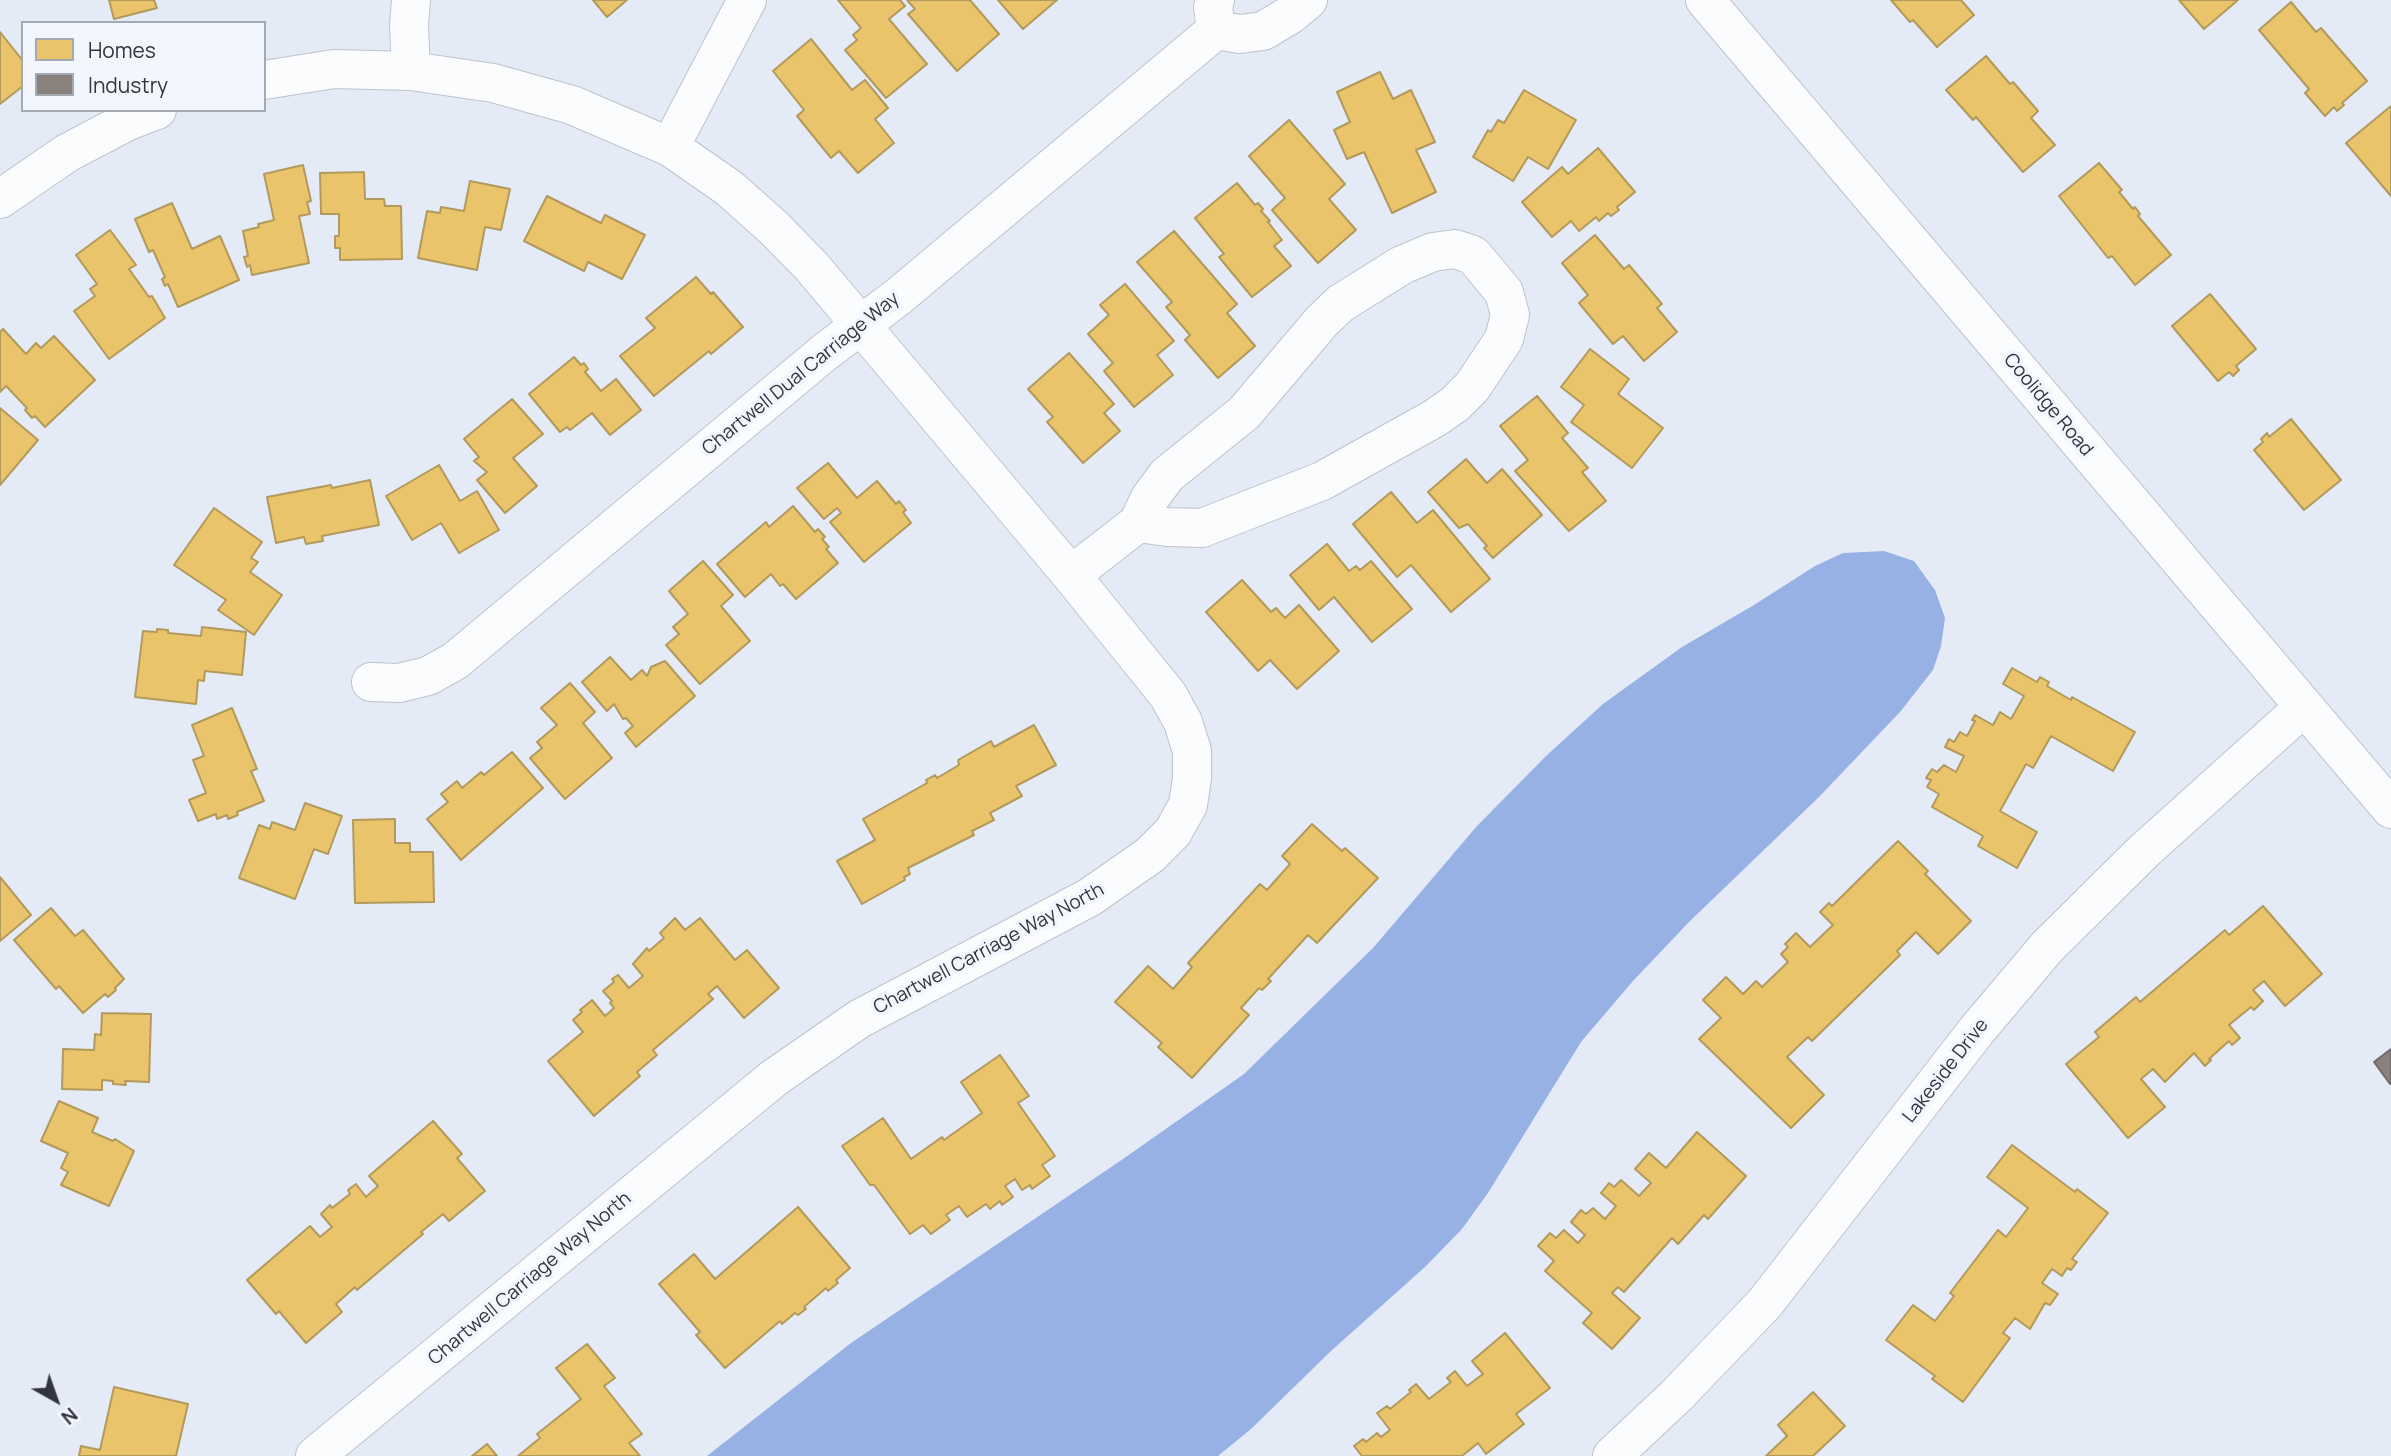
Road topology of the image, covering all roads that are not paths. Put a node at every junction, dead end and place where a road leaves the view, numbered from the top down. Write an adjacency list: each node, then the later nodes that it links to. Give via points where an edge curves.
1 (411, 0): 6 (street)
2 (747, 0): 9 (street)
3 (1308, 0): 5 (street, Chartwell Dual Carriage Way, via 1263,31 1240,34)
4 (1704, 0): 15 (street, Coolidge Road)
5 (1215, 15): 11 (street, Chartwell Dual Carriage Way)
6 (411, 71): 7 (street, Chartwell Carriage Way North, via 334,69); 9 (street, Chartwell Carriage Way North, via 493,83 572,106)
7 (266, 80)
8 (152, 112): 10 (street, via 67,153)
9 (670, 148): 11 (street, Chartwell Carriage Way North, via 729,188 774,228)
10 (0, 199)
11 (862, 326): 13 (street, Chartwell Carriage Way North); 14 (street, Chartwell Dual Carriage Way, via 455,661 428,676)
12 (1138, 523): 12 (street, via 1202,528 1322,481 1435,418 1472,387 1504,340 1510,315 1504,292 1473,255 1455,249 1402,265 1321,321 1244,414 1167,475); 13 (street)
13 (1071, 575): 18 (street, Chartwell Carriage Way North, via 1168,695 1183,722 1192,751 1192,778 1188,805 1173,832 1150,855 1090,897 859,1019 784,1070)
14 (371, 682)
15 (2304, 707): 16 (street, Coolidge Road); 19 (street, Lakeside Drive, via 2144,851 2047,947 1765,1303)
16 (2378, 769): 17 (street, Coolidge Road)
17 (2391, 809)
18 (315, 1456)
19 (1612, 1456)

